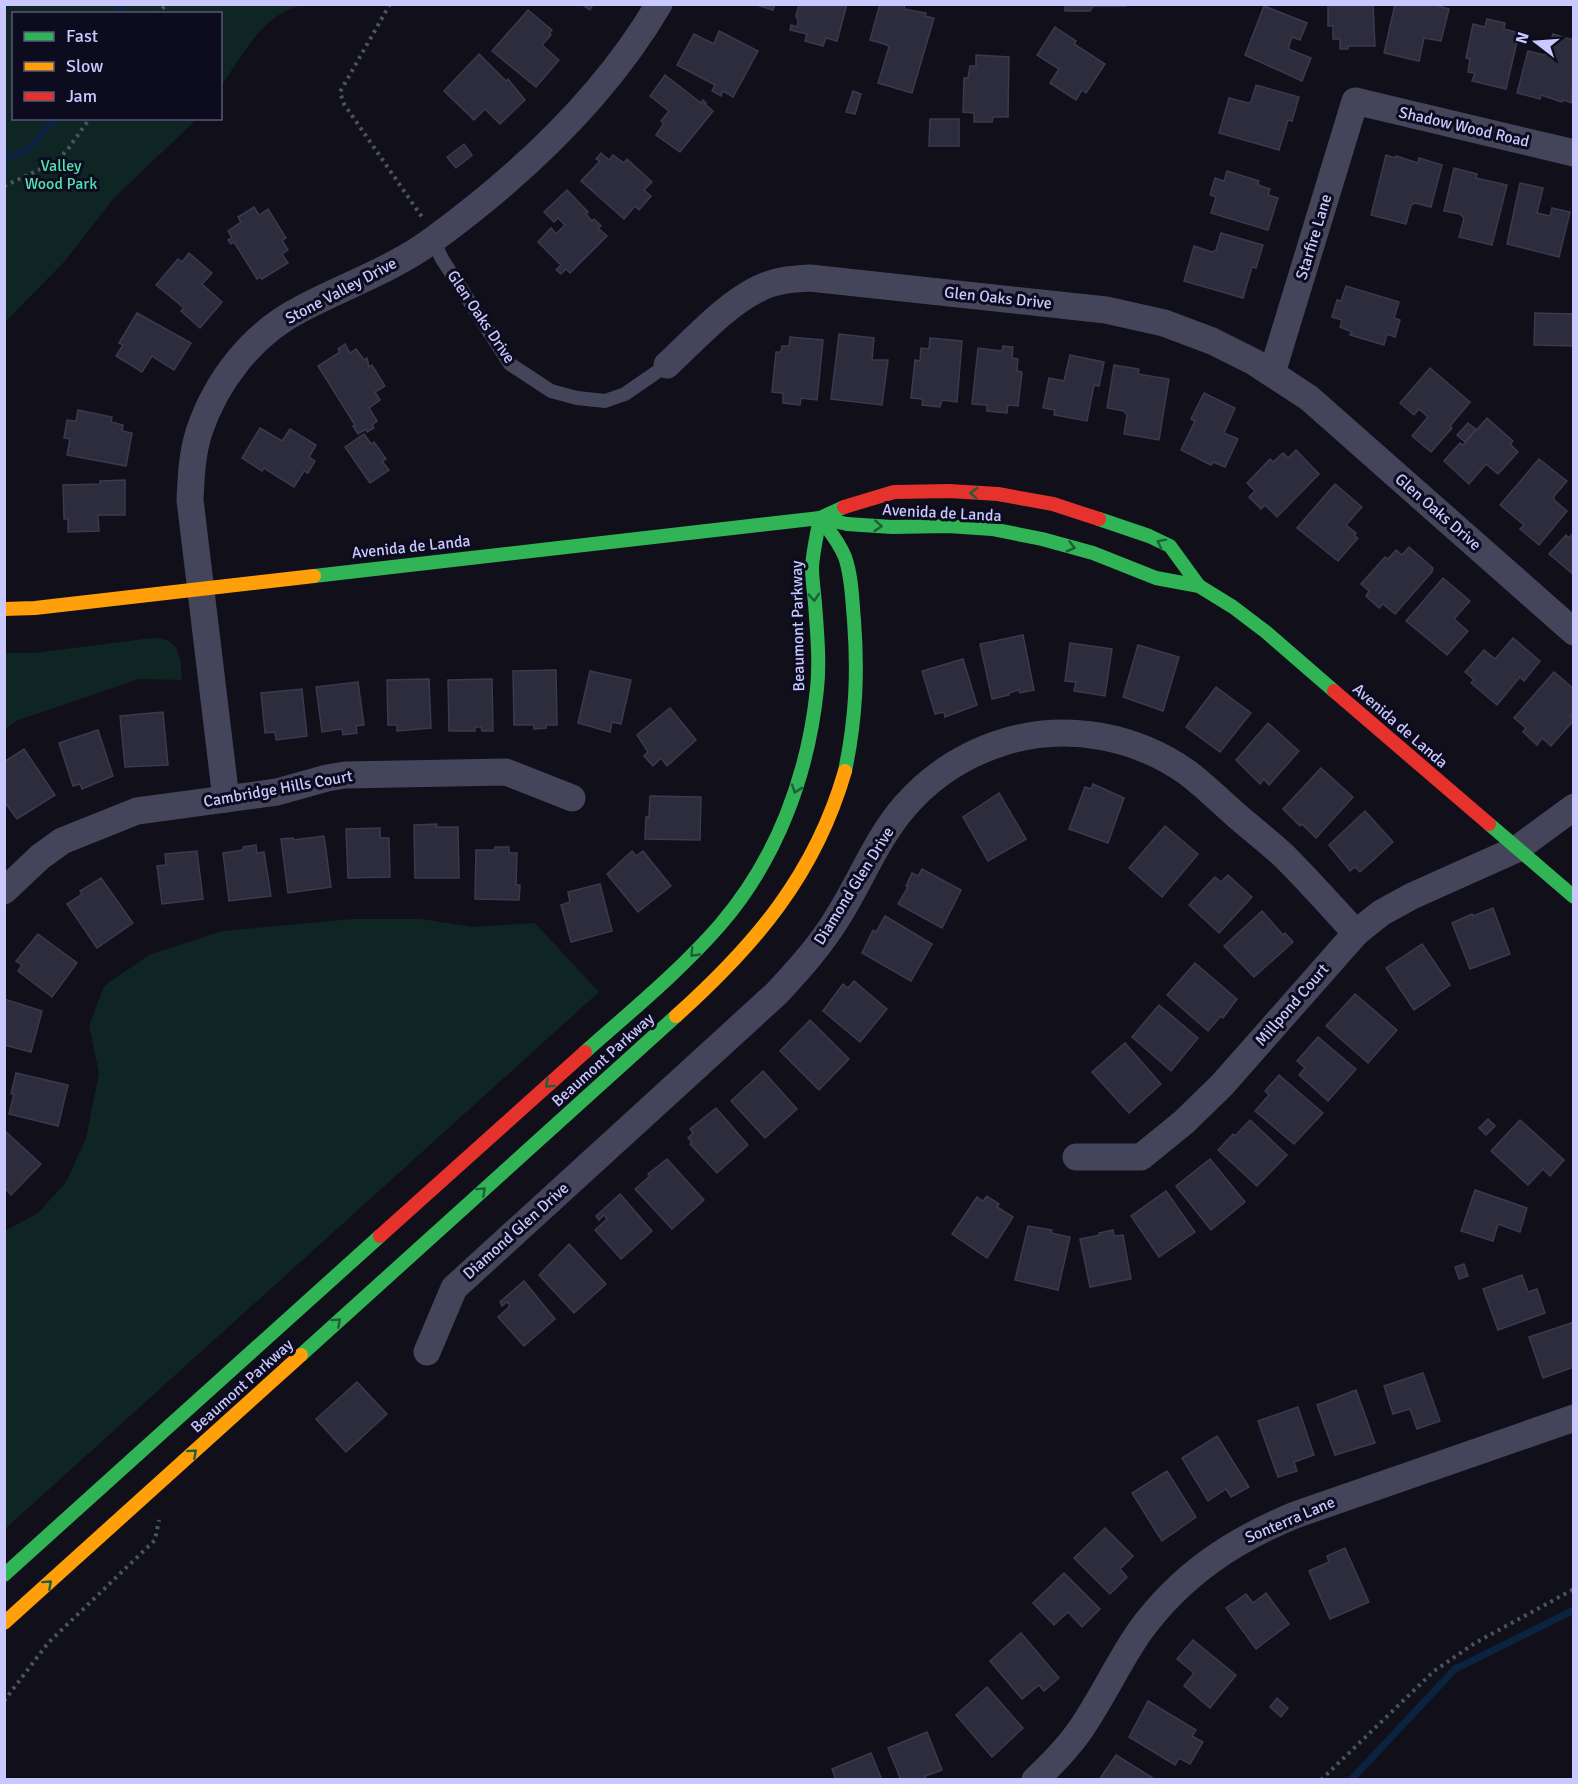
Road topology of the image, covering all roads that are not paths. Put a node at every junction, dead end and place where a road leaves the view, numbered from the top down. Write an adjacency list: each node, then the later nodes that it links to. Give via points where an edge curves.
1 (659, 4): 4 (street, Stone Valley Drive, via 616,66 535,155)
2 (1355, 101): 3 (street, Shadow Wood Road); 6 (street, Starfire Lane)
3 (1574, 153)
4 (427, 229): 5 (lane, Glen Oaks Drive, via 448,269 510,364 551,392 605,401 625,394); 9 (street, Stone Valley Drive, via 418,250 298,310 246,351 227,375 210,405 192,467 190,500)
5 (668, 365): 6 (street, Glen Oaks Drive, via 740,300 762,287 810,278 1106,310 1164,323 1212,341)
6 (1272, 373): 11 (street, Glen Oaks Drive, via 1309,398)
7 (820, 518): 8 (street, Avenida de Landa, one-way to 8, via 892,527 992,528 1093,553 1156,578); 8 (street, Avenida de Landa, one-way to 7, via 1170,546 1149,536 1053,504 998,494 894,492); 9 (street, Avenida de Landa); 22 (street, Beaumont Parkway, one-way to 22, via 812,567 818,644 812,736 781,829 755,879 721,924 690,957); 23 (street, Beaumont Parkway, one-way to 7, via 715,981 787,896 836,802 850,755 856,699 850,574 841,548)
8 (1199, 586): 15 (street, Avenida de Landa, via 1266,632)
9 (200, 588): 10 (street, Avenida de Landa); 13 (street, Stone Valley Drive)
10 (4, 609)
11 (1574, 632)
12 (572, 798): 13 (street, Cambridge Hills Court, via 506,772 345,775 277,792)
13 (226, 799): 16 (street, Cambridge Hills Court, via 137,811 91,828 62,841)
14 (1574, 807): 15 (street, Millpond Court)
15 (1517, 849): 17 (street, Avenida de Landa); 18 (street, Millpond Court, via 1412,896 1380,913)
16 (4, 891)
17 (1574, 897)
18 (1356, 933): 19 (street, Millpond Court, via 1222,1085 1167,1136 1141,1156); 20 (street, Diamond Glen Drive, via 1283,855 1188,773 1156,754 1089,734 1053,733 988,747 956,762 904,807 838,916 777,993 454,1288)
19 (1076, 1157)
20 (427, 1352)
21 (1574, 1418): 24 (street, Sonterra Lane, via 1295,1515 1259,1529 1225,1549 1192,1573 1165,1600 1140,1632 1079,1732)
22 (4, 1575)
23 (4, 1623)
24 (1035, 1779)

